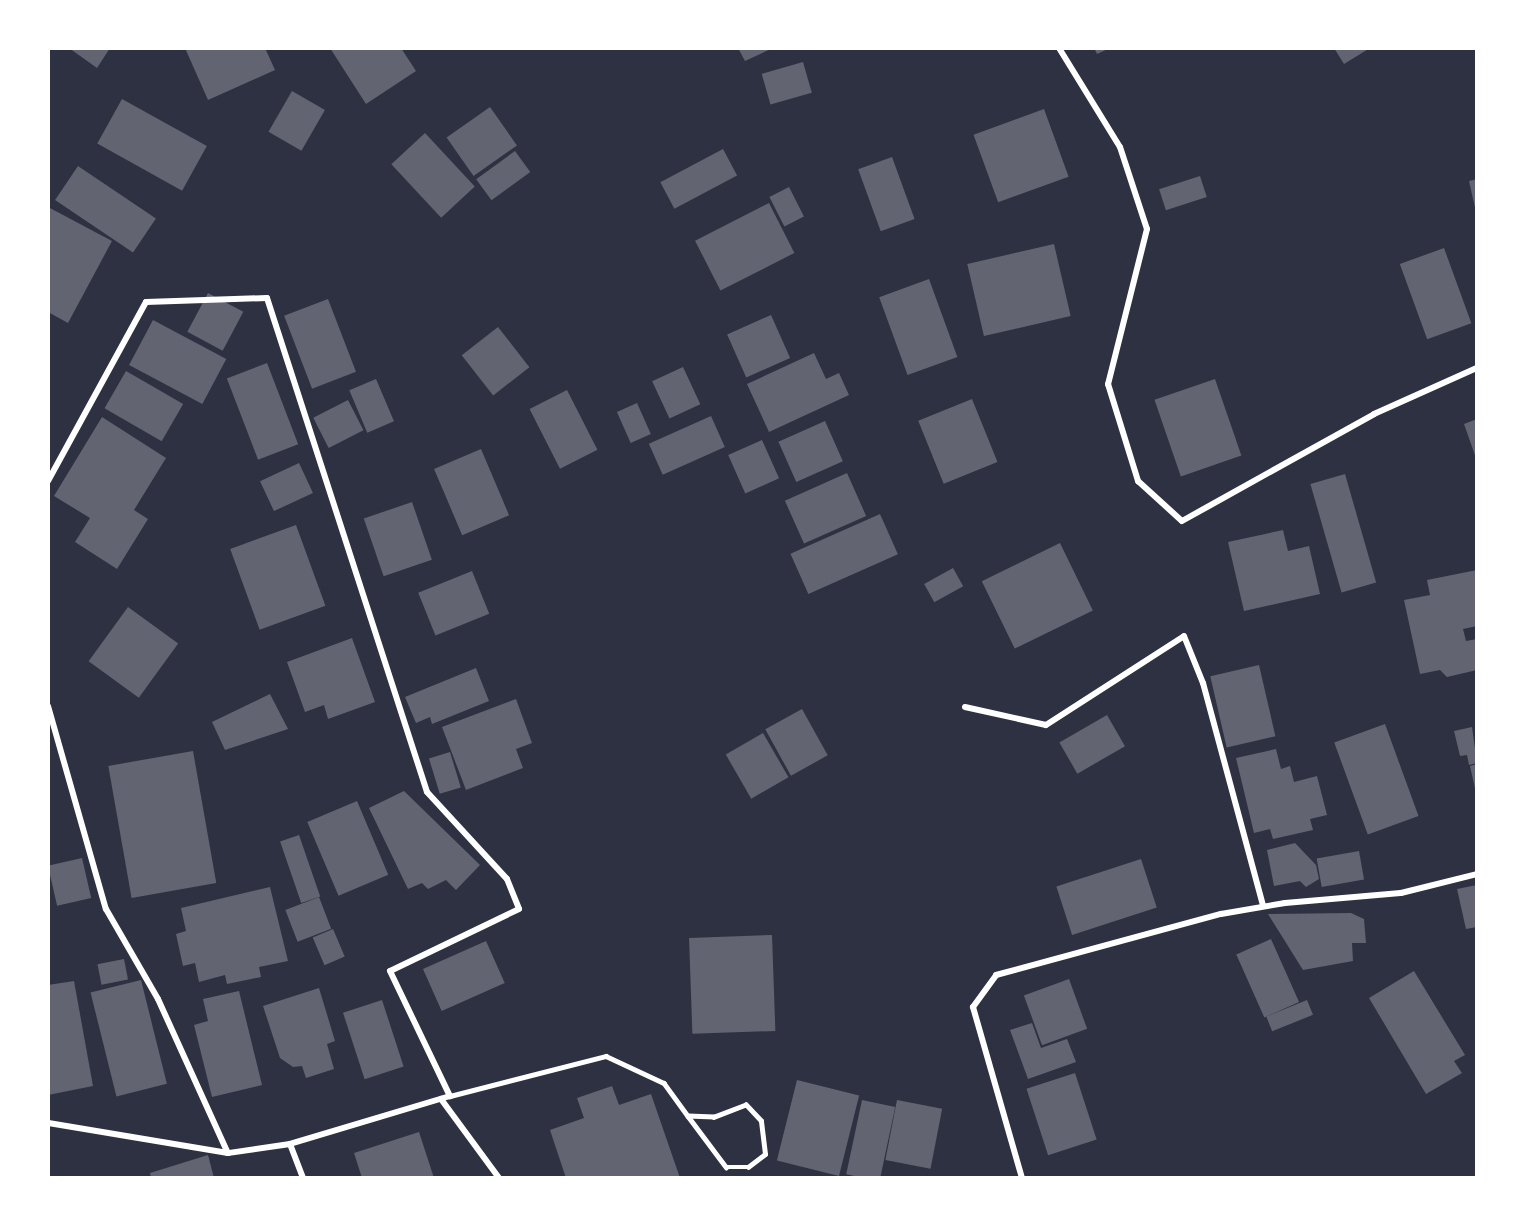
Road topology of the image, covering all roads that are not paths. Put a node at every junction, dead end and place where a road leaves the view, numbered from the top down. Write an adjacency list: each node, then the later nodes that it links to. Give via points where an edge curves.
1 (1059, 48): 2 (street, via 1120,147 1147,230 1108,384 1138,481 1182,521 1374,414)
2 (1477, 368)
3 (48, 481): 8 (street, via 146,302 267,298 427,792 507,879 519,909 390,971)
4 (48, 706): 13 (street, via 106,909 158,999)
5 (965, 706): 7 (street, via 1047,724 1184,636 1203,683)
6 (1477, 874): 7 (street, via 1401,893)
7 (1263, 906): 16 (street, via 996,975 973,1006)
8 (450, 1095): 9 (street); 10 (lane, via 606,1056 664,1083)
9 (441, 1099): 12 (street); 15 (street)
10 (688, 1116): 10 (lane, via 726,1167 748,1167 765,1154 761,1121 746,1106 714,1118)
11 (48, 1123): 13 (street)
12 (290, 1144): 13 (street); 14 (street)
13 (228, 1153)
14 (303, 1178)
15 (499, 1178)
16 (1022, 1178)

